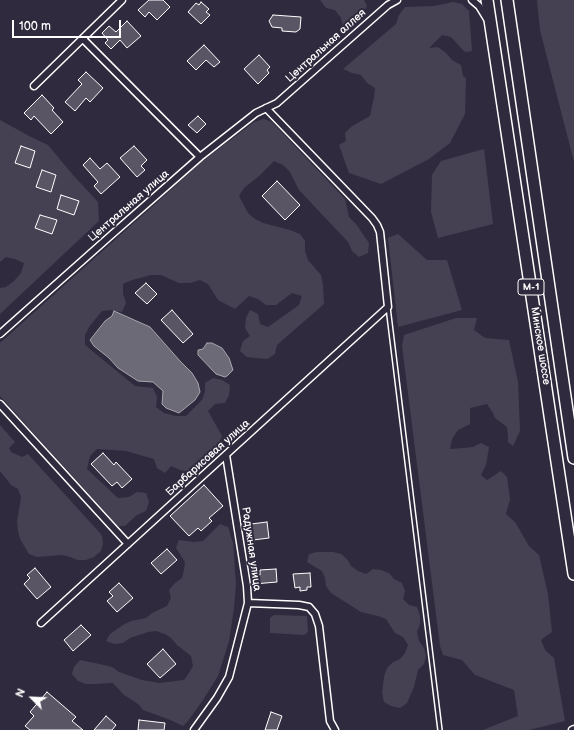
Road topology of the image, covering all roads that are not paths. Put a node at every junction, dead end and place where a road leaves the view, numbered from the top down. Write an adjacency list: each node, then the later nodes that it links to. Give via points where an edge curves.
1 (122, 0): 7 (street)
2 (395, 0): 9 (street, Центральная аллея)
3 (472, 0): 6 (street, via 483,11)
4 (487, 0): 6 (highway, Минское шоссе / М-1)
5 (507, 0): 16 (highway, Минское шоссе / М-1)
6 (492, 29): 18 (highway, Минское шоссе / М-1)
7 (83, 39): 8 (street); 11 (street)
8 (34, 86)
9 (277, 103): 10 (street, Центральная улица)
10 (266, 108): 11 (street, Центральная улица, via 256,113); 12 (street, via 377,225 380,232)
11 (200, 158): 13 (street, Центральная улица)
12 (388, 307): 15 (street, Барбарисовая улица); 23 (lane)
13 (0, 334)
14 (0, 404): 17 (street)
15 (226, 455): 17 (street, Барбарисовая улица); 19 (street, Радужная улица)
16 (574, 458)
17 (128, 544): 20 (street, Барбарисовая улица)
18 (574, 574)
19 (248, 603): 21 (street, Радужная улица, via 229,678); 22 (street, via 299,605 309,607 315,614 319,626 330,721)
20 (41, 624)
21 (194, 730)
22 (335, 730)
23 (440, 730)

